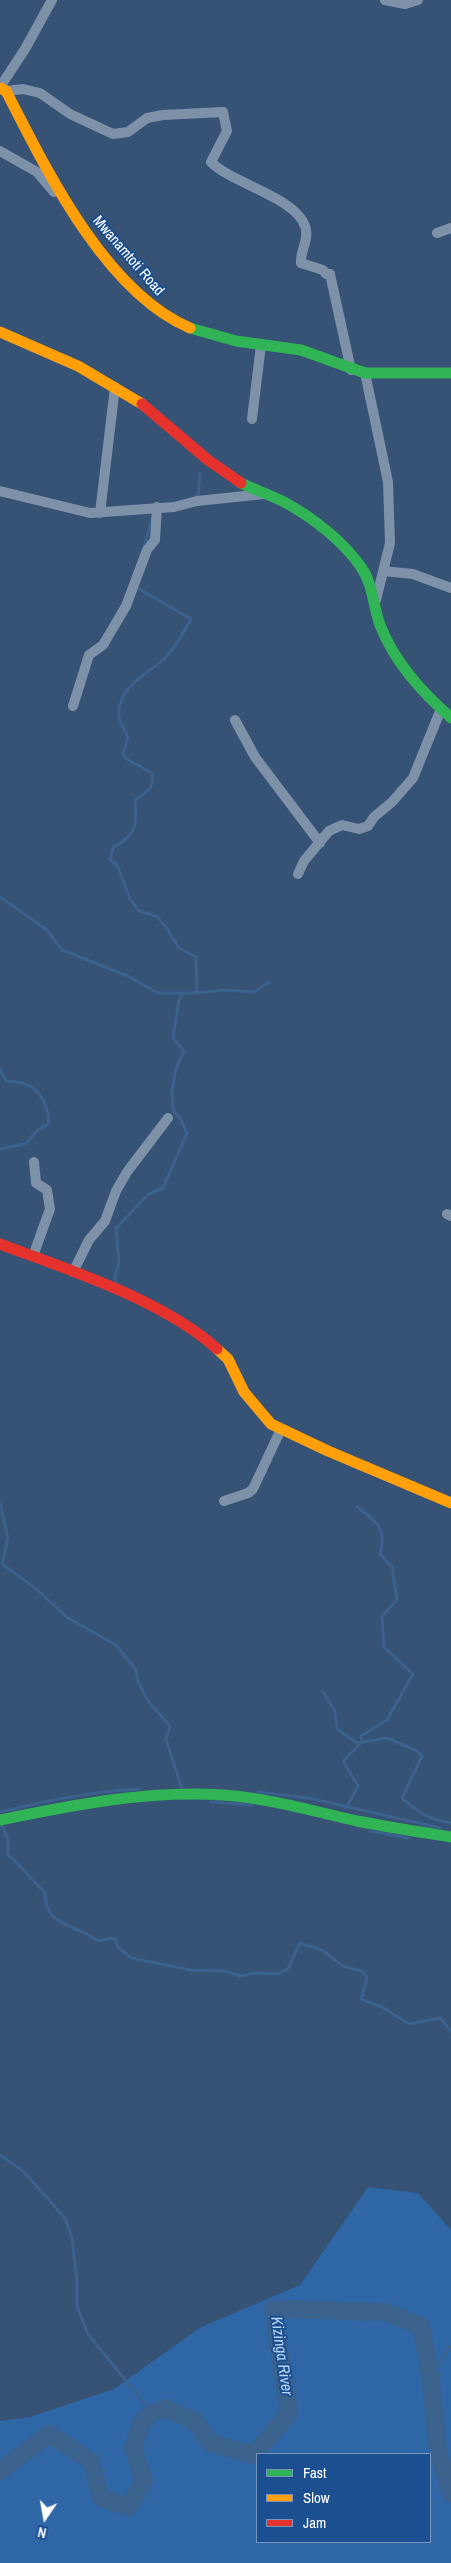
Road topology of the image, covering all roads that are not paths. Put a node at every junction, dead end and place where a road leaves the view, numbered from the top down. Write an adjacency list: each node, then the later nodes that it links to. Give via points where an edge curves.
1 (52, 0): 4 (street)
2 (385, 0): 3 (street, via 405,4)
3 (418, 0)
4 (2, 89): 6 (street, Mwanamtoti Road); 11 (street, via 40,93 70,114 113,134 128,132 148,118 164,114 223,112 227,131 211,162 222,172 268,194 303,222 306,232 301,264 330,274)
5 (0, 151): 6 (street, via 37,172)
6 (70, 209): 10 (street, Mwanamtoti Road, via 110,263 160,314 222,338)
7 (451, 228): 8 (street)
8 (437, 233)
9 (0, 332): 14 (street, via 33,344)
10 (261, 345): 11 (street, Mwanamtoti Road, via 302,350); 15 (street)
11 (351, 370): 12 (street, Mwanamtoti Road)
12 (365, 373): 13 (street, Mwanamtoti Road); 20 (street, via 388,482 390,543)
13 (451, 373)
14 (115, 387): 17 (street, via 150,410 228,475); 19 (street)
15 (252, 419)
16 (0, 491): 19 (street, via 77,511)
17 (265, 494): 18 (street); 22 (street, via 314,522 357,561 370,580)
18 (157, 507): 19 (street); 23 (street, via 155,540 147,550 126,606 103,646 89,655)
19 (100, 513)
20 (383, 571): 21 (street, via 413,574); 22 (street)
21 (451, 588)
22 (375, 604): 24 (street, via 380,626 397,661 422,692)
23 (73, 706)
24 (441, 709): 25 (street); 27 (street, via 413,778 392,802 368,826 360,829 335,826)
25 (451, 718)
26 (235, 720): 27 (street, via 255,757)
27 (320, 843): 28 (street, via 304,861)
28 (298, 874)
29 (168, 1118): 33 (street, via 127,1172 105,1222 90,1240)
30 (34, 1162): 32 (street, via 36,1183 48,1190 50,1210)
31 (0, 1244): 32 (street)
32 (33, 1256): 33 (street)
33 (73, 1272): 34 (street, via 170,1315 208,1341 228,1359 244,1392 261,1415)
34 (281, 1429): 35 (street, via 252,1489); 36 (street)
35 (224, 1501)
36 (451, 1503)
37 (0, 1820): 38 (street, via 82,1802 169,1795 221,1795 268,1800 348,1819)
38 (451, 1837)

